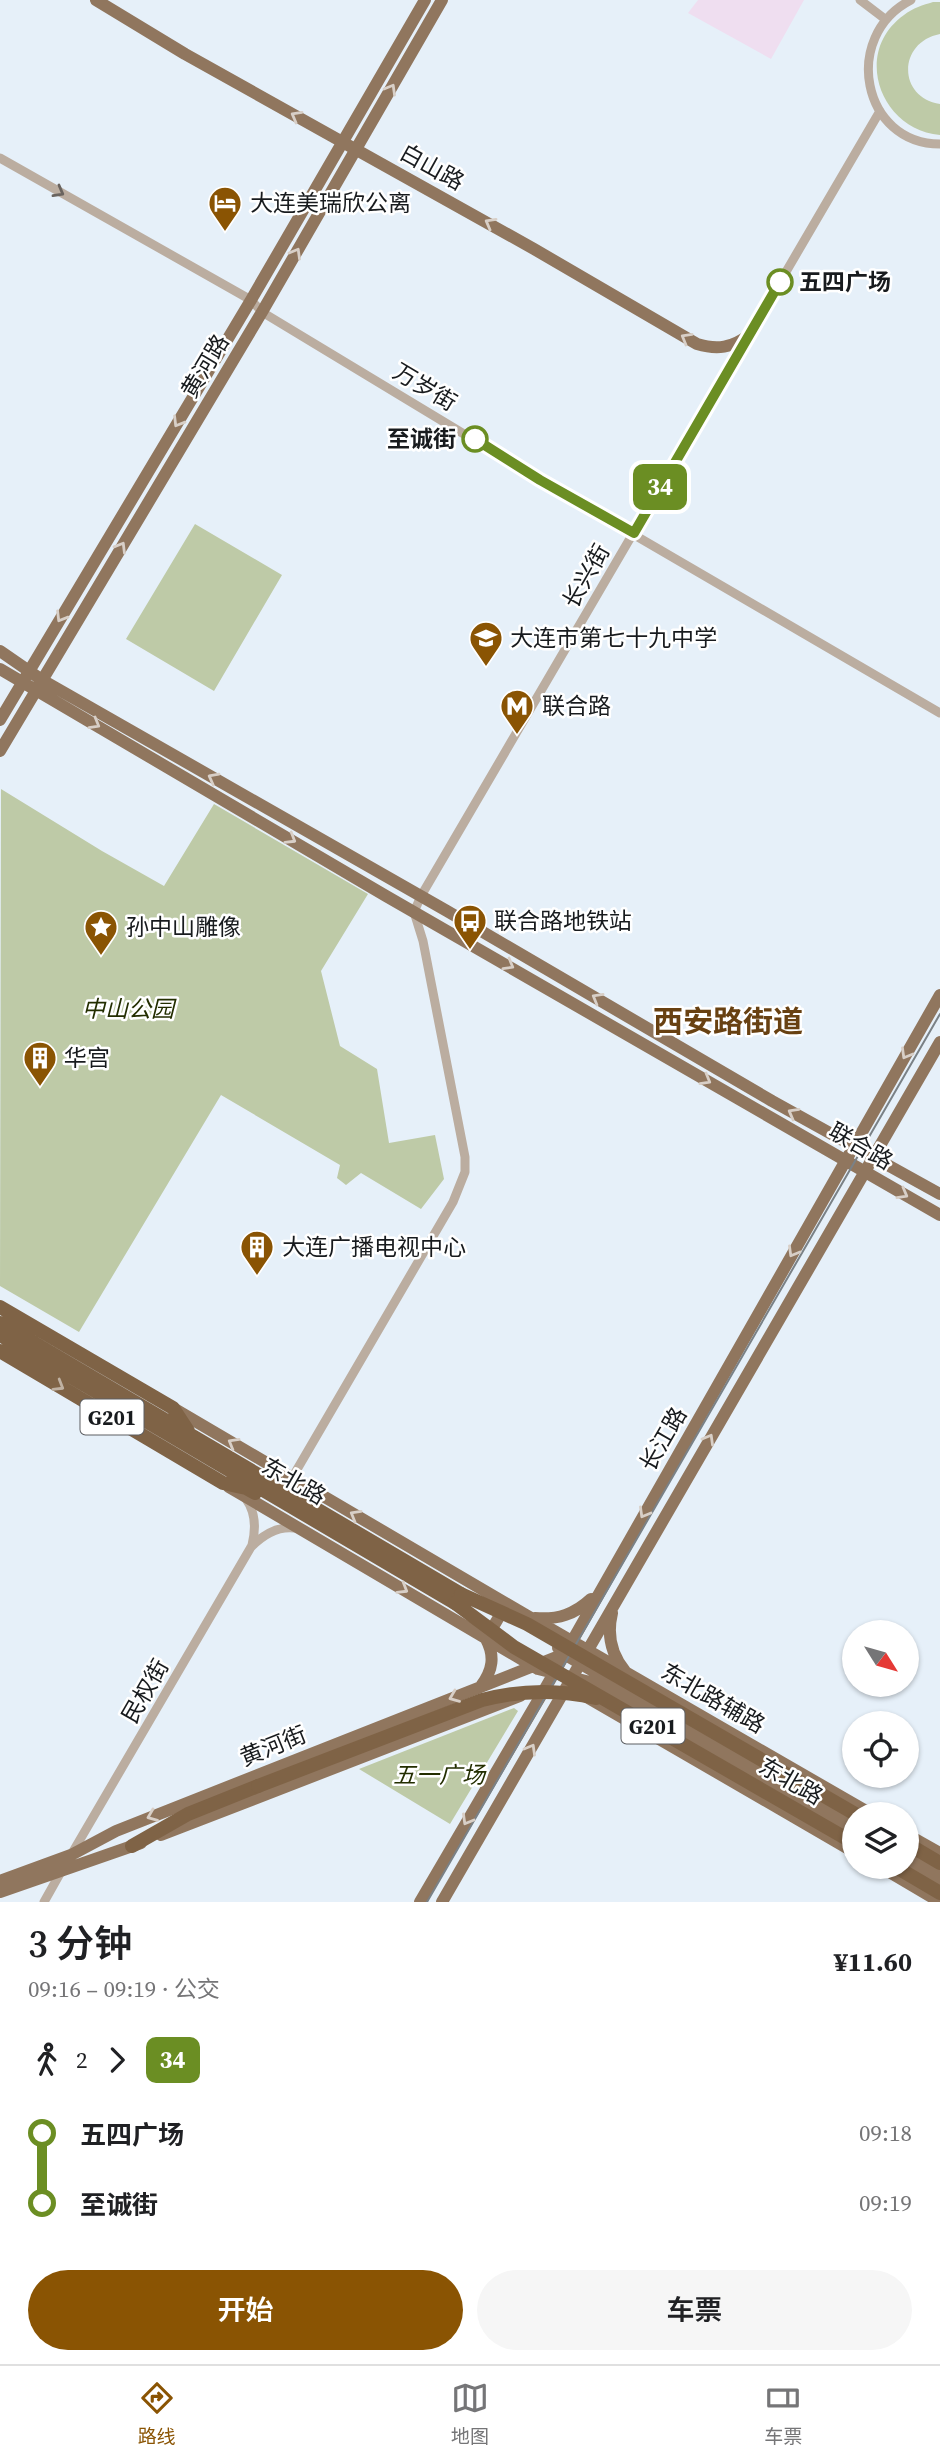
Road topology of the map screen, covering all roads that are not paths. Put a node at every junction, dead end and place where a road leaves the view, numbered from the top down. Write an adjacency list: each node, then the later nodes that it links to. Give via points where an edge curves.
1 (96, 0): 8 (main road, 白山路, one-way to 1)
2 (425, 0): 8 (main road, 黄河路)
3 (442, 0): 10 (main road, 黄河路, one-way to 3)
4 (860, 0): 6 (street)
5 (911, 0): 6 (street)
6 (885, 19): 7 (street, via 872,40 867,64 869,89)
7 (880, 111): 9 (street, via 895,128 914,139); 14 (street, 长兴街)
8 (343, 141): 10 (main road, 白山路); 12 (main road, 黄河路)
9 (940, 144)
10 (356, 148): 13 (main road, 黄河路, one-way to 10); 14 (main road, 白山路, one-way to 10, via 714,349 697,344)
11 (0, 158): 12 (street, 万岁街, one-way to 12)
12 (251, 300): 13 (street, 万岁街); 18 (main road, 黄河路, one-way to 18)
13 (262, 312): 15 (street, 万岁街); 19 (main road, 黄河路, one-way to 13)
14 (749, 335): 15 (street, 长兴街)
15 (634, 533): 20 (street, 万岁街); 23 (street, 长兴街)
16 (0, 651): 18 (main road, 联合路)
17 (0, 668): 18 (main road, 联合路)
18 (25, 677): 19 (main road, 联合路); 21 (main road, 黄河路)
19 (39, 685): 22 (main road, 黄河路); 23 (main road, 联合路, one-way to 19); 24 (main road, 联合路, one-way to 24)
20 (940, 713)
21 (0, 720)
22 (0, 751)
23 (421, 896): 24 (street, 长兴街); 27 (main road, 联合路, one-way to 23)
24 (414, 912): 29 (main road, 联合路, one-way to 29); 39 (street, via 465,1172 453,1202)
25 (940, 995): 27 (main road, 长江路, one-way to 27)
26 (940, 1042): 28 (main road, 长江路)
27 (853, 1145): 28 (main road, 联合路); 29 (main road, 长江路)
28 (874, 1157): 30 (main road, 长江路); 31 (main road, 联合路)
29 (845, 1161): 30 (main road, 联合路); 45 (main road, 长江路, one-way to 45)
30 (866, 1173): 32 (main road, 联合路, one-way to 32); 48 (main road, 长江路, one-way to 30)
31 (940, 1194)
32 (940, 1215)
33 (0, 1307): 37 (highway, 东北路 / G201)
34 (0, 1323): 38 (highway, 东北路)
35 (0, 1335): 42 (highway, 东北路)
36 (0, 1351): 40 (highway, 东北路 / G201, one-way to 40)
37 (173, 1408): 38 (highway); 39 (main road, 东北路, one-way to 37)
38 (191, 1435): 46 (highway, 东北路)
39 (292, 1478): 47 (main road, 东北路, one-way to 39)
40 (223, 1483): 41 (main road, 东北路); 42 (highway, G201, via 246,1488 303,1522)
41 (243, 1495): 43 (main road, 东北路); 44 (street, via 254,1514)
42 (319, 1522): 46 (highway, 东北路 / G201)
43 (300, 1529): 44 (street, 民权街, via 278,1529); 50 (main road, 东北路, one-way to 50)
44 (251, 1547): 77 (street, 民权街)
45 (600, 1589): 49 (main road, via 572,1613); 51 (main road, 长江路)
46 (458, 1599): 59 (highway, 东北路 / G201, bridge, via 514,1647); 67 (highway, 东北路 / G201, bridge, via 527,1624)
47 (507, 1604): 49 (main road, 东北路); 50 (main road)
48 (614, 1605): 52 (main road, 长江路); 56 (main road, via 610,1640)
49 (531, 1618): 51 (main road, 东北路辅路); 53 (main road, 东北路)
50 (486, 1639): 55 (main road, 东北路); 58 (main road, via 493,1659)
51 (571, 1641): 52 (main road, 东北路辅路); 53 (main road, 长江路)
52 (588, 1650): 54 (main road, 长江路); 56 (main road, 东北路辅路)
53 (564, 1654): 54 (main road, 东北路); 55 (main road, 黄河街); 57 (main road, 长江路)
54 (580, 1664): 57 (main road, 长江路); 62 (main road, 东北路)
55 (535, 1668): 57 (main road, 东北路); 58 (main road, 黄河街)
56 (628, 1674): 61 (main road, 东北路辅路)
57 (560, 1681): 60 (main road, 黄河街); 65 (main road, 东北路, via 595,1684); 69 (main road); 90 (main road, 长江路, one-way to 90); 91 (main road, 长江路, one-way to 57)
58 (481, 1686): 60 (main road, via 502,1690 500,1701); 77 (main road, 黄河街, one-way to 77, via 116,1831)
59 (613, 1704): 71 (highway, 东北路 / G201, bridge); 74 (highway, bridge, via 560,1692 520,1692 464,1706 188,1814)
60 (490, 1708): 74 (main road, 黄河街)
61 (711, 1721): 62 (main road); 63 (main road, 东北路辅路)
62 (683, 1723): 65 (main road, 东北路)
63 (778, 1760): 64 (main road, 东北路辅路); 65 (main road)
64 (824, 1786): 65 (main road); 66 (main road, 东北路辅路)
65 (796, 1794): 68 (main road, 东北路); 69 (main road); 70 (main road, 东北路)
66 (851, 1802)
67 (842, 1806)
68 (842, 1817)
69 (803, 1822): 73 (main road)
70 (842, 1826)
71 (842, 1836)
72 (919, 1841): 76 (main road)
73 (842, 1845)
74 (132, 1846): 80 (main road, 黄河街)
75 (919, 1851): 79 (highway)
76 (940, 1853)
77 (71, 1855): 80 (street, 民权街); 85 (main road, 黄河街)
78 (919, 1860): 82 (main road)
79 (940, 1863)
80 (63, 1868): 87 (main road, 黄河街); 89 (street, 民权街)
81 (919, 1872): 86 (main road)
82 (940, 1872)
83 (901, 1879): 92 (main road)
84 (916, 1879): 88 (highway)
85 (0, 1881)
86 (940, 1884)
87 (0, 1892)
88 (940, 1893)
89 (44, 1902)
90 (420, 1902)
91 (442, 1902)
92 (940, 1902)

